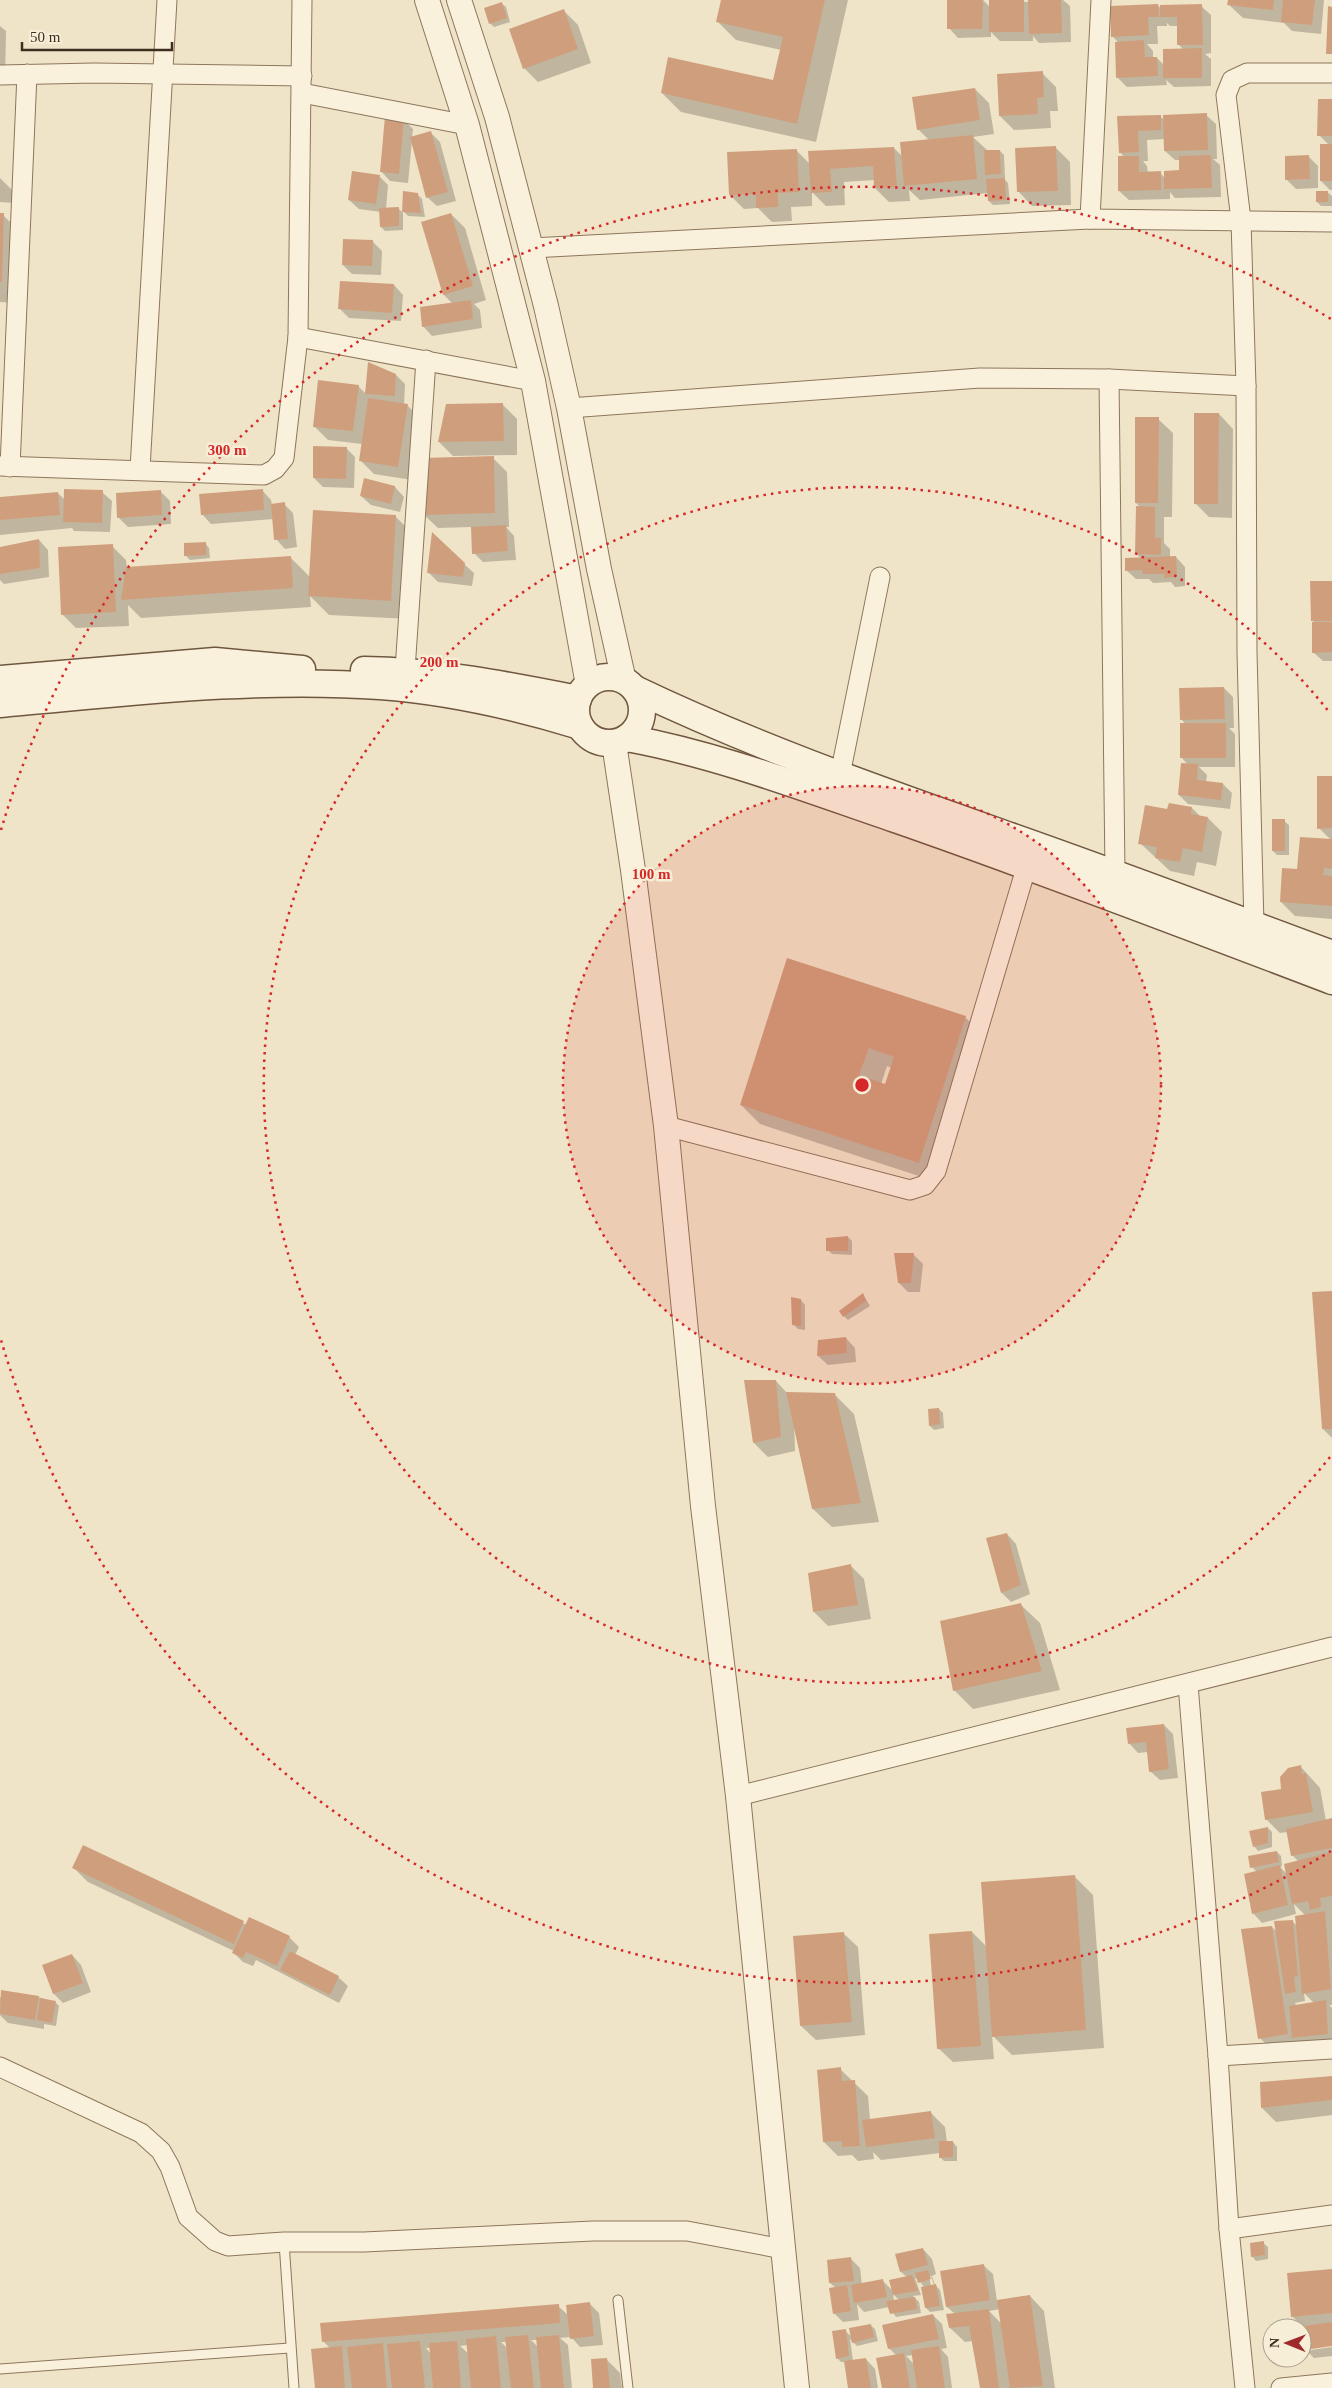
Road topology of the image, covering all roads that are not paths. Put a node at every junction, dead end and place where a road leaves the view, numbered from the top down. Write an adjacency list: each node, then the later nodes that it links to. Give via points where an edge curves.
1 (167, 0): 8 (street)
2 (302, 0): 10 (street)
3 (427, 0): 11 (street)
4 (459, 0): 15 (street, via 497,117)
5 (1101, 0): 12 (street)
6 (1332, 73): 13 (street, via 1247,73 1232,80 1226,95)
7 (27, 74): 8 (street); 9 (street); 22 (street)
8 (162, 74): 10 (street); 23 (street)
9 (0, 75)
10 (302, 85): 11 (street); 16 (street)
11 (467, 125): 19 (street)
12 (1090, 219): 13 (street); 15 (street)
13 (1240, 220): 14 (street); 20 (street)
14 (1332, 222)
15 (531, 248): 21 (street)
16 (298, 337): 17 (street); 23 (street, via 284,458 275,469 264,475)
17 (426, 360): 19 (street); 25 (street)
18 (1109, 379): 20 (street); 21 (street, via 980,378); 34 (street)
19 (533, 381): 28 (street)
20 (1246, 386): 35 (street, via 1247,652)
21 (569, 408): 27 (street, via 599,569)
22 (5, 466): 23 (street)
23 (140, 469)
24 (880, 578): 32 (street)
25 (404, 670): 26 (main road, via 288,668 215,661); 28 (main road)
26 (0, 679)
27 (630, 685): 28 (main road, via 612,677 599,678); 31 (main road, via 641,704 641,720 636,730); 32 (main road, via 671,706)
28 (583, 692): 30 (main road, via 576,708)
29 (0, 704): 30 (main road, via 220,686 372,686 472,698)
30 (580, 726): 31 (main road, via 588,736 600,742)
31 (621, 741): 33 (main road, via 658,744 760,772); 38 (street, via 633,870)
32 (840, 776): 34 (main road)
33 (1027, 865): 37 (main road); 38 (street, via 936,1171 925,1185 910,1190)
34 (1115, 873): 35 (main road)
35 (1254, 925): 36 (main road)
36 (1332, 954)
37 (1332, 981)
38 (666, 1126): 41 (street, via 703,1506)
39 (1332, 1647): 40 (street)
40 (1188, 1684): 41 (street); 43 (street)
41 (738, 1796): 48 (street)
42 (1332, 2048): 43 (street)
43 (1218, 2056): 46 (street)
44 (0, 2067): 47 (street, via 141,2133 170,2167 188,2217 215,2241 228,2246)
45 (1332, 2214): 46 (street)
46 (1229, 2229): 56 (street)
47 (284, 2242): 48 (street, via 364,2242 593,2231 687,2231); 50 (lane)
48 (783, 2249): 55 (street)
49 (618, 2300): 54 (lane)
50 (290, 2348): 51 (lane); 53 (lane)
51 (0, 2369)
52 (1332, 2384): 57 (street)
53 (294, 2388)
54 (628, 2388)
55 (797, 2388)
56 (1245, 2388)
57 (1281, 2388)

